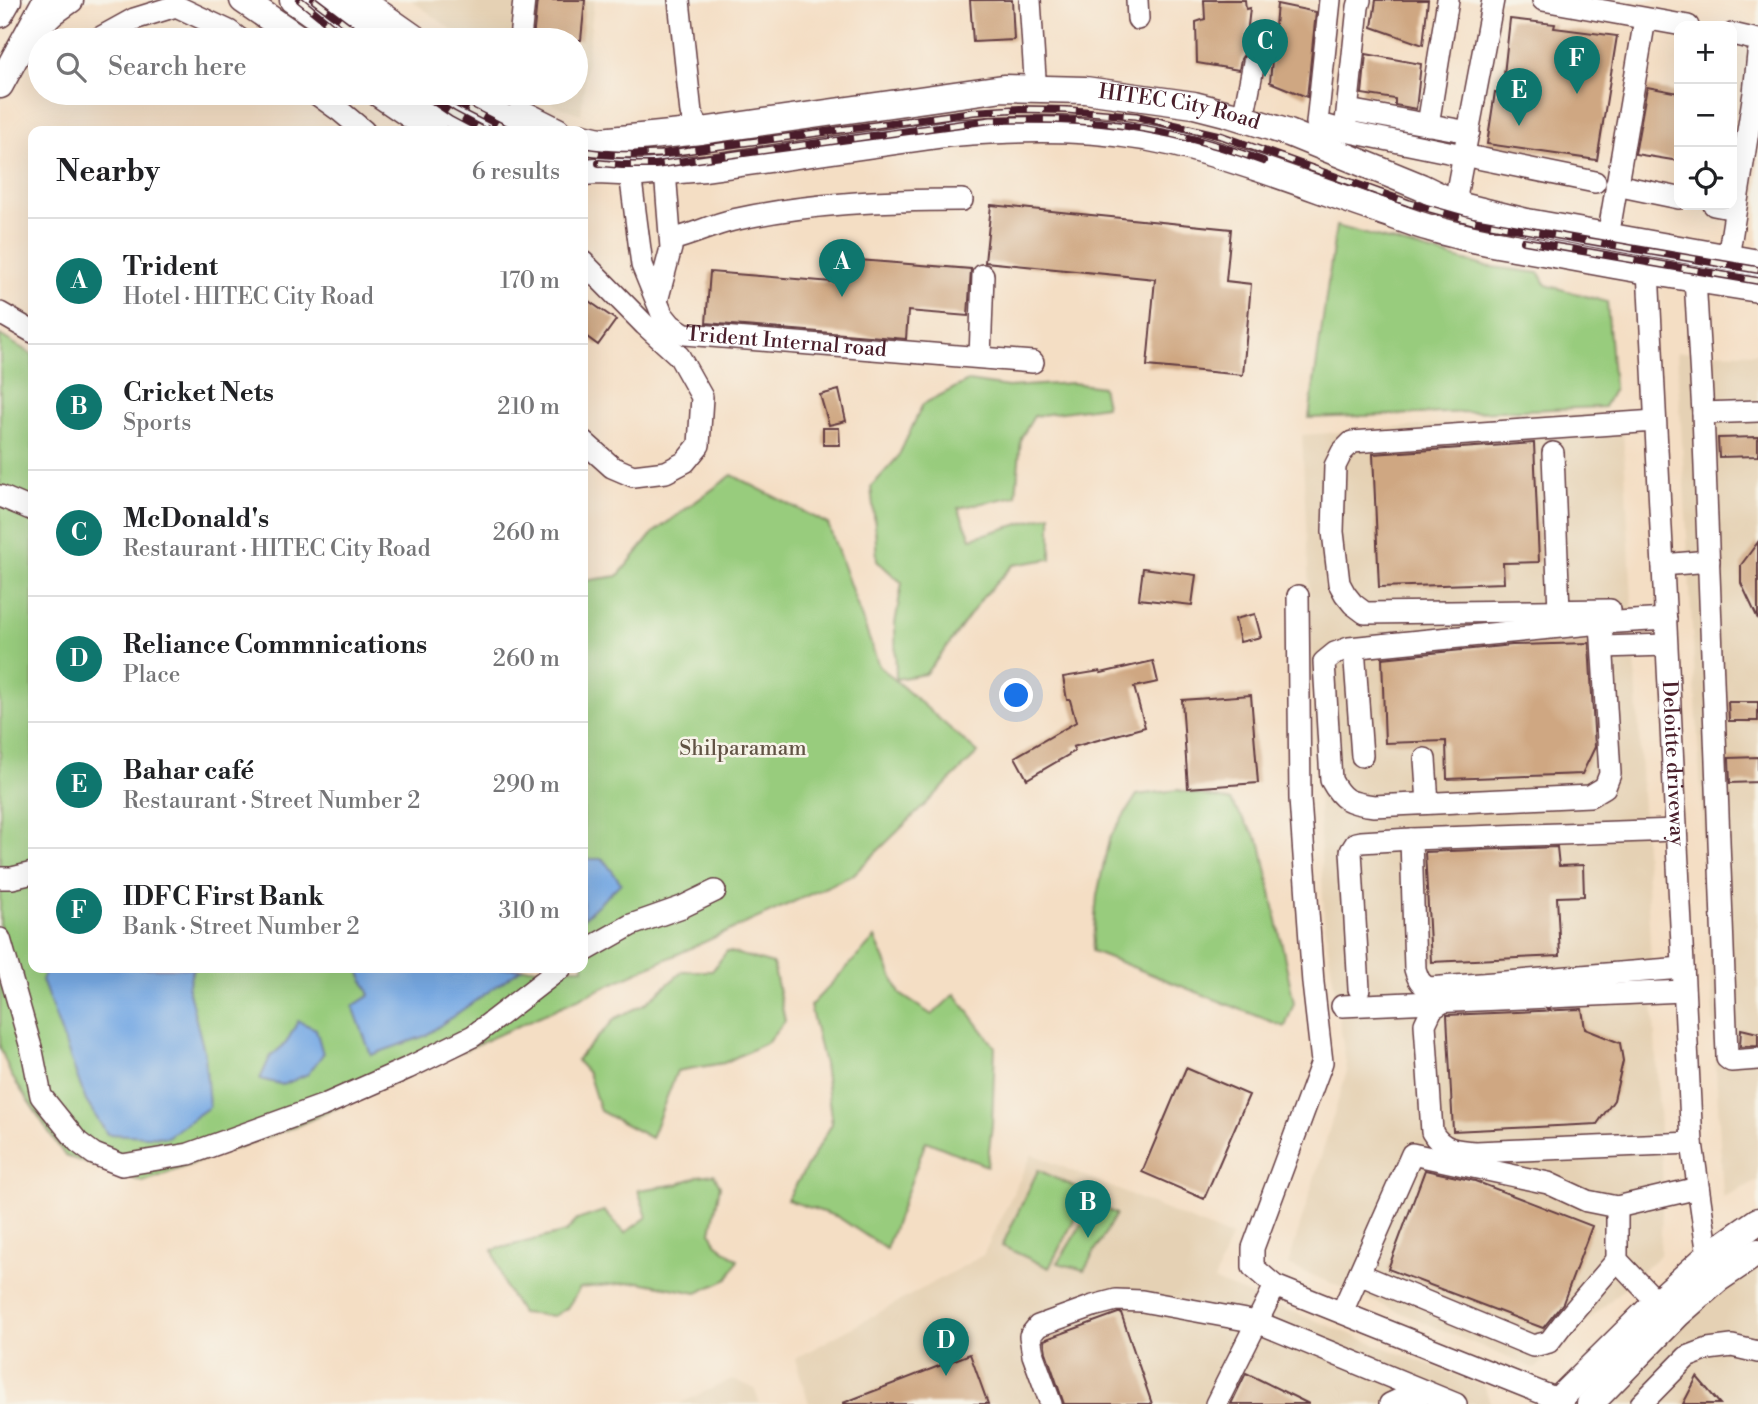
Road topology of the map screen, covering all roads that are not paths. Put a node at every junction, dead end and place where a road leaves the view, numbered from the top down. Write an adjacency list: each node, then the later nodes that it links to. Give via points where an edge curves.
1 (8, 0): 16 (main road)
2 (46, 0): 19 (main road)
3 (70, 0): 20 (main road)
4 (293, 0): 24 (main road)
5 (326, 0): 25 (main road)
6 (360, 0): 26 (main road)
7 (524, 0): 27 (street)
8 (679, 0): 47 (street, via 691,113)
9 (1030, 0): 36 (street)
10 (1330, 0): 41 (street, via 1313,122)
11 (1360, 0): 41 (street)
12 (1448, 0): 42 (street)
13 (1493, 0): 48 (street)
14 (1543, 0): 17 (street)
15 (246, 1): 23 (main road)
16 (0, 14)
17 (1645, 19): 18 (street); 55 (street)
18 (1674, 24)
19 (31, 28)
20 (36, 28)
21 (118, 28): 22 (street, via 176,6)
22 (221, 28)
23 (285, 28)
24 (332, 28)
25 (365, 28)
26 (400, 28)
27 (521, 28)
28 (28, 34): 32 (main road)
29 (1737, 35): 31 (street)
30 (28, 38): 32 (main road)
31 (1758, 40)
32 (20, 49): 35 (main road)
33 (1758, 54): 57 (street)
34 (1254, 62): 40 (street)
35 (0, 85)
36 (1039, 90): 40 (main road, HITEC City Road, via 1085,90 1194,105); 47 (main road, HITEC City Road, via 1003,88)
37 (330, 105): 43 (street)
38 (396, 105): 44 (main road)
39 (474, 106): 45 (main road); 46 (main road)
40 (1243, 119): 59 (main road, HITEC City Road, via 1289,133)
41 (1347, 121): 42 (street); 50 (street)
42 (1428, 125): 48 (street)
43 (357, 126)
44 (427, 126)
45 (523, 126)
46 (547, 126)
47 (701, 131): 49 (main road, HITEC City Road)
48 (1469, 132): 50 (street)
49 (589, 139)
50 (1464, 155): 54 (street); 59 (street)
51 (588, 171): 53 (main road, HITEC City Road)
52 (665, 171): 53 (main road, HITEC City Road); 62 (street); 66 (main road, HITEC City Road, via 952,133 1086,130 1172,143 1220,156 1429,228)
53 (630, 173): 70 (street, Trident Internal road, via 642,265)
54 (1595, 182)
55 (1616, 185): 56 (street); 61 (street)
56 (1674, 197)
57 (1737, 197)
58 (962, 200): 62 (street, via 842,203 730,221)
59 (1458, 205): 61 (main road, HITEC City Road)
60 (1735, 210): 63 (street)
61 (1608, 237): 63 (main road, HITEC City Road)
62 (671, 240): 70 (street)
63 (1728, 258): 64 (main road, HITEC City Road)
64 (1758, 263)
65 (588, 267): 78 (street, via 679,356 702,397 699,445 685,462 666,472 633,476 612,467)
66 (1648, 270): 68 (main road, HITEC City Road); 77 (street, Deloitte driveway)
67 (983, 275): 73 (street)
68 (1695, 279): 69 (main road, HITEC City Road); 76 (street)
69 (1758, 289)
70 (657, 301): 73 (street, Trident Internal road, via 671,325 685,334)
71 (0, 313): 72 (street)
72 (28, 329)
73 (980, 357): 74 (street, Trident Internal road)
74 (1033, 362)
75 (1758, 411): 76 (street)
76 (1703, 413): 82 (street)
77 (1655, 421): 83 (street, Deloitte driveway); 85 (street, via 1352,442 1342,452 1335,466 1333,532 1339,583 1353,604 1366,613)
78 (588, 445)
79 (1553, 453): 85 (street)
80 (0, 496): 81 (street)
81 (28, 508)
82 (1709, 561): 83 (street); 107 (street, via 1727,1055 1731,1061)
83 (1663, 565): 86 (street, Deloitte driveway)
84 (1298, 596): 116 (street, via 1300,799 1322,1062 1253,1248 1253,1267)
85 (1559, 611): 86 (street)
86 (1665, 614): 87 (street); 88 (street, Deloitte driveway)
87 (1601, 623): 89 (street); 90 (street)
88 (1666, 645): 89 (street); 94 (street, Deloitte driveway)
89 (1603, 647): 93 (street, via 1610,774 1605,788 1590,796)
90 (1354, 648): 91 (street); 93 (street, via 1335,653 1324,662 1331,780 1339,794 1353,803)
91 (1363, 756)
92 (1425, 759): 93 (street)
93 (1428, 803)
94 (1676, 830): 95 (street); 101 (street, Deloitte driveway)
95 (1411, 839): 101 (street, via 1415,969 1418,979 1429,988); 103 (street, via 1361,842 1351,851)
96 (28, 874): 97 (street)
97 (0, 878)
98 (715, 891): 100 (street, via 631,925)
99 (0, 939): 102 (street, via 41,1096 78,1142 94,1154 122,1164 189,1154 322,1106 473,1036)
100 (588, 948)
101 (1683, 968): 104 (street, Deloitte driveway)
102 (555, 973)
103 (1359, 989)
104 (1684, 991): 105 (street); 108 (street, Deloitte driveway)
105 (1443, 1002): 106 (street); 108 (street, via 1432,1009 1425,1024 1432,1132 1437,1142 1458,1151 1476,1152)
106 (1342, 1006)
107 (1758, 1059)
108 (1692, 1143): 109 (street, Deloitte driveway)
109 (1698, 1188): 110 (street); 114 (street, Deloitte driveway)
110 (1617, 1208): 113 (street); 115 (street, via 1587,1201 1548,1183 1412,1154)
111 (1758, 1221): 114 (main road)
112 (1758, 1252): 114 (main road)
113 (1617, 1260): 115 (street, via 1549,1342 1533,1346); 117 (street)
114 (1713, 1268): 117 (main road); 127 (main road, via 1678,1314)
115 (1359, 1274): 118 (street)
116 (1275, 1286): 118 (street); 119 (street)
117 (1657, 1302): 121 (main road)
118 (1342, 1312): 121 (street)
119 (1257, 1322): 122 (street, via 1116,1300 1038,1326 1030,1336 1033,1355); 123 (street); 126 (street)
120 (1758, 1352): 128 (street, via 1732,1346 1687,1357)
121 (1558, 1402)
122 (1051, 1404)
123 (1216, 1404)
124 (1391, 1404): 125 (street, via 1403,1398)
125 (1418, 1404)
126 (1456, 1404)
127 (1590, 1404)
128 (1642, 1404)

